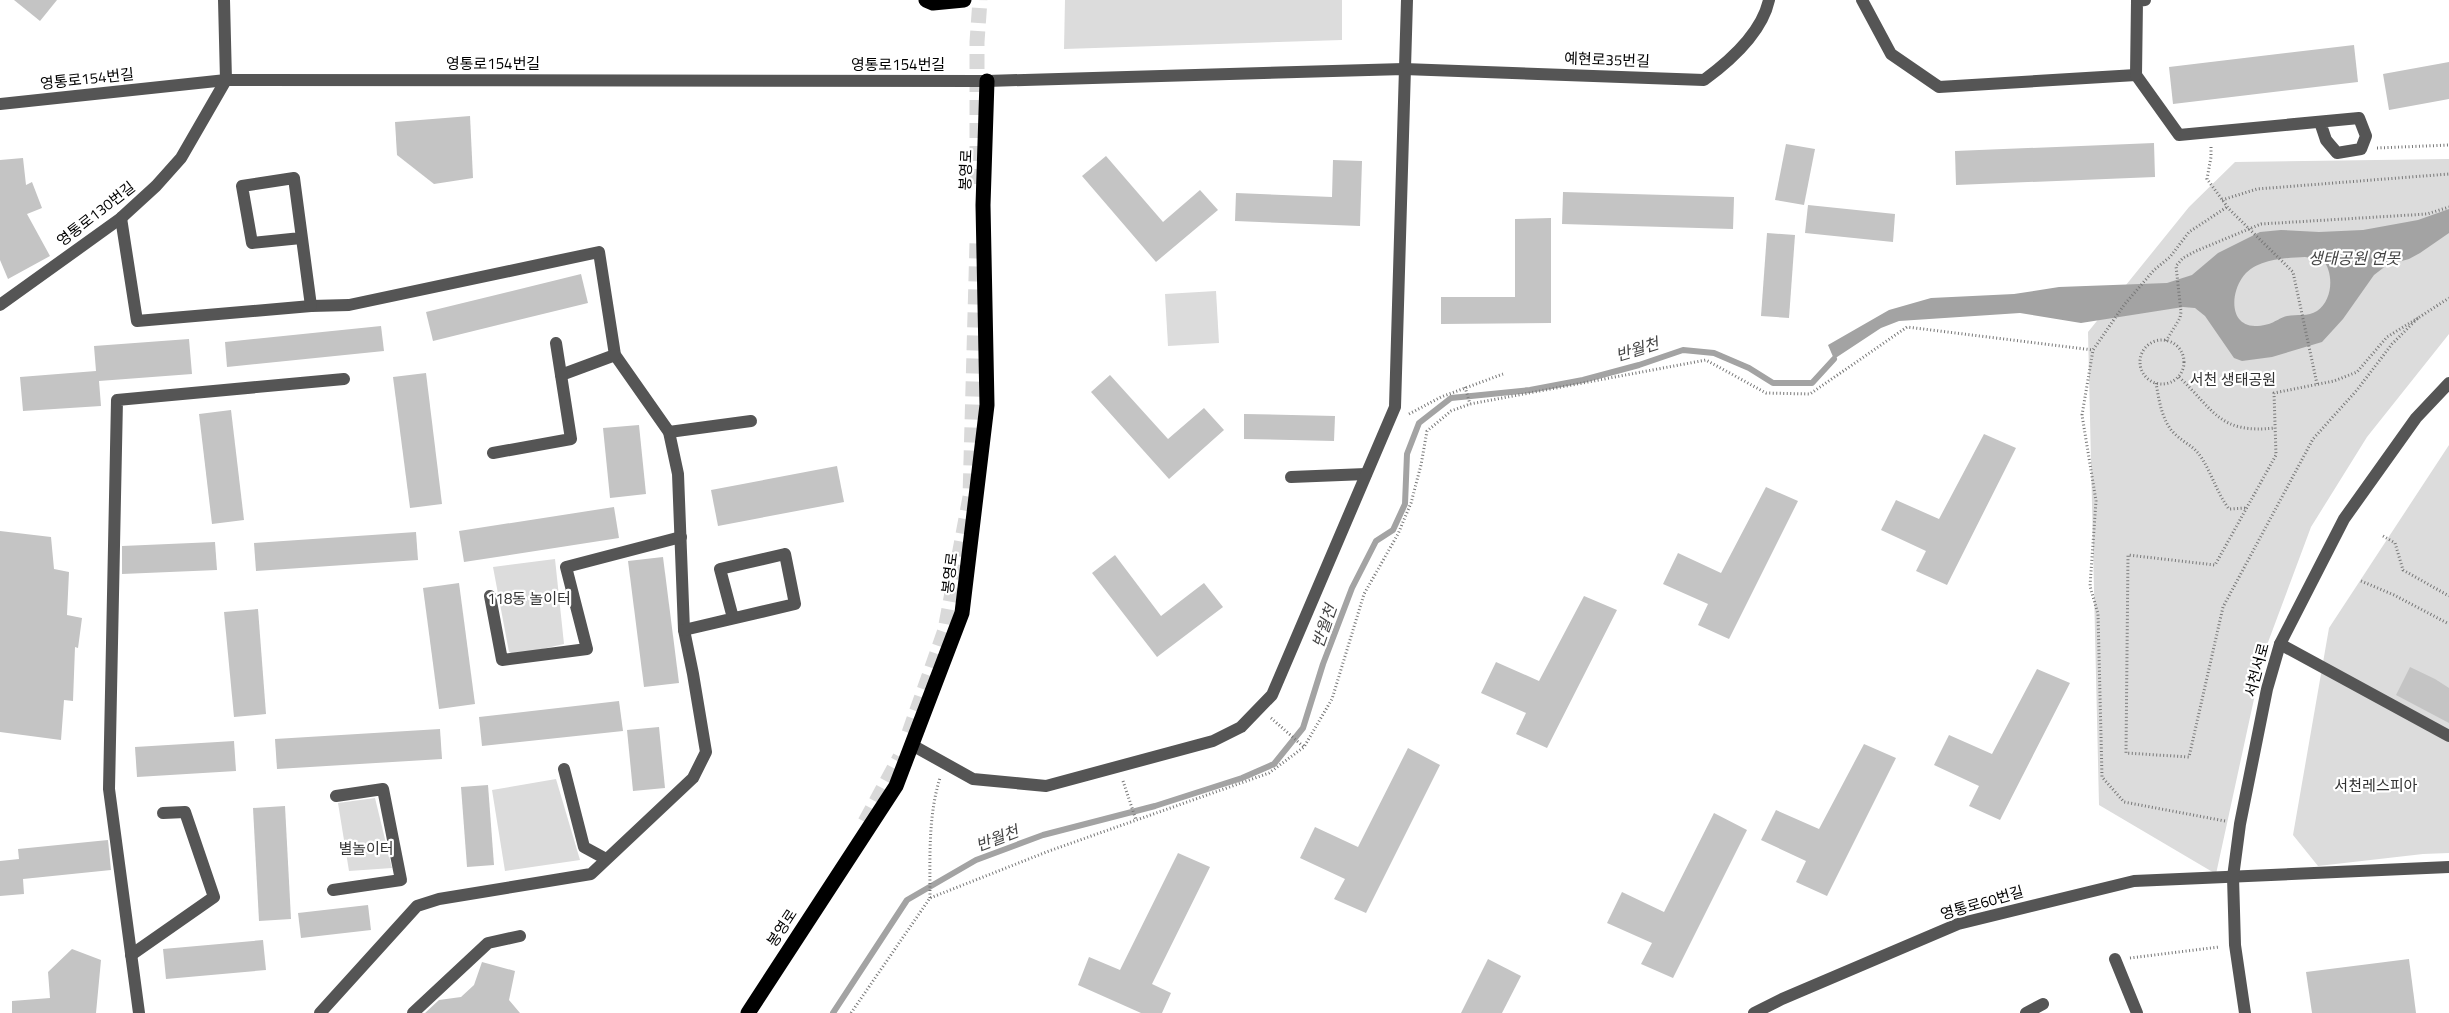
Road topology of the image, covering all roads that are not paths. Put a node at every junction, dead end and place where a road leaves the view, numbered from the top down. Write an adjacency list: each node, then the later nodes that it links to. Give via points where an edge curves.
1 (224, 0): 10 (street)
2 (926, 0): 3 (highway, via 933,3)
3 (964, 0)
4 (1407, 0): 8 (street)
5 (1769, 0): 8 (street, 예현로35번길, via 1767,10 1744,44 1704,80)
6 (1862, 0): 9 (street, via 1891,54 1939,88)
7 (2140, 0): 9 (street)
8 (1404, 69): 11 (street, 예현로35번길); 26 (street, via 1395,407)
9 (2136, 75): 13 (street, via 2179,135)
10 (226, 80): 11 (street, 영통로154번길); 12 (street, 영통로154번길); 14 (street, 영통로130번길, via 181,158)
11 (987, 81): 34 (highway, 봉영로, via 982,205 987,406 962,613)
12 (0, 104)
13 (2320, 122): 13 (street, via 2359,118 2366,136 2361,149 2337,153 2326,140)
14 (122, 218): 16 (street, 영통로130번길); 17 (street, via 137,321)
15 (301, 238): 15 (street, via 294,178 242,186 252,243); 17 (street)
16 (0, 305)
17 (311, 306): 19 (street, via 349,305 599,252)
18 (556, 343): 20 (street)
19 (615, 355): 20 (street); 24 (street)
20 (561, 375): 25 (street, via 571,439)
21 (344, 379): 43 (street, via 117,400 109,790)
22 (2449, 383): 32 (street, 서천서로, via 2416,418 2344,519)
23 (751, 421): 24 (street)
24 (669, 432): 28 (street, via 678,474)
25 (493, 453)
26 (1366, 474): 27 (street); 34 (street, via 1272,695 1241,727 1213,741 1046,786 973,779)
27 (1291, 476)
28 (681, 537): 29 (street, via 566,567 587,649 502,660); 31 (street)
29 (490, 596)
30 (733, 618): 30 (street, via 795,604 785,554 720,569); 31 (street)
31 (684, 630): 38 (street, via 706,752 693,778)
32 (2280, 644): 33 (street); 40 (street, 서천서로, via 2267,689 2240,824)
33 (2449, 736)
34 (912, 745): 49 (highway, 봉영로, via 896,786)
35 (564, 769): 38 (street, via 584,847)
36 (336, 796): 41 (street, via 383,789 400,880)
37 (163, 813): 43 (street, via 185,812 214,897)
38 (606, 859): 47 (street, via 591,874 439,899 417,906)
39 (2449, 867): 40 (street, 영통로60번길)
40 (2233, 877): 50 (street, 영통로60번길, via 2134,882 1958,924); 53 (street, 서천서로, via 2235,945)
41 (334, 890)
42 (520, 936): 48 (street, via 488,943)
43 (131, 955): 46 (street)
44 (2115, 959): 52 (street)
45 (2043, 1004): 51 (street)
46 (139, 1013)
47 (320, 1013)
48 (413, 1013)
49 (748, 1013)
50 (1754, 1013)
51 (2026, 1013)
52 (2136, 1013)
53 (2245, 1013)

